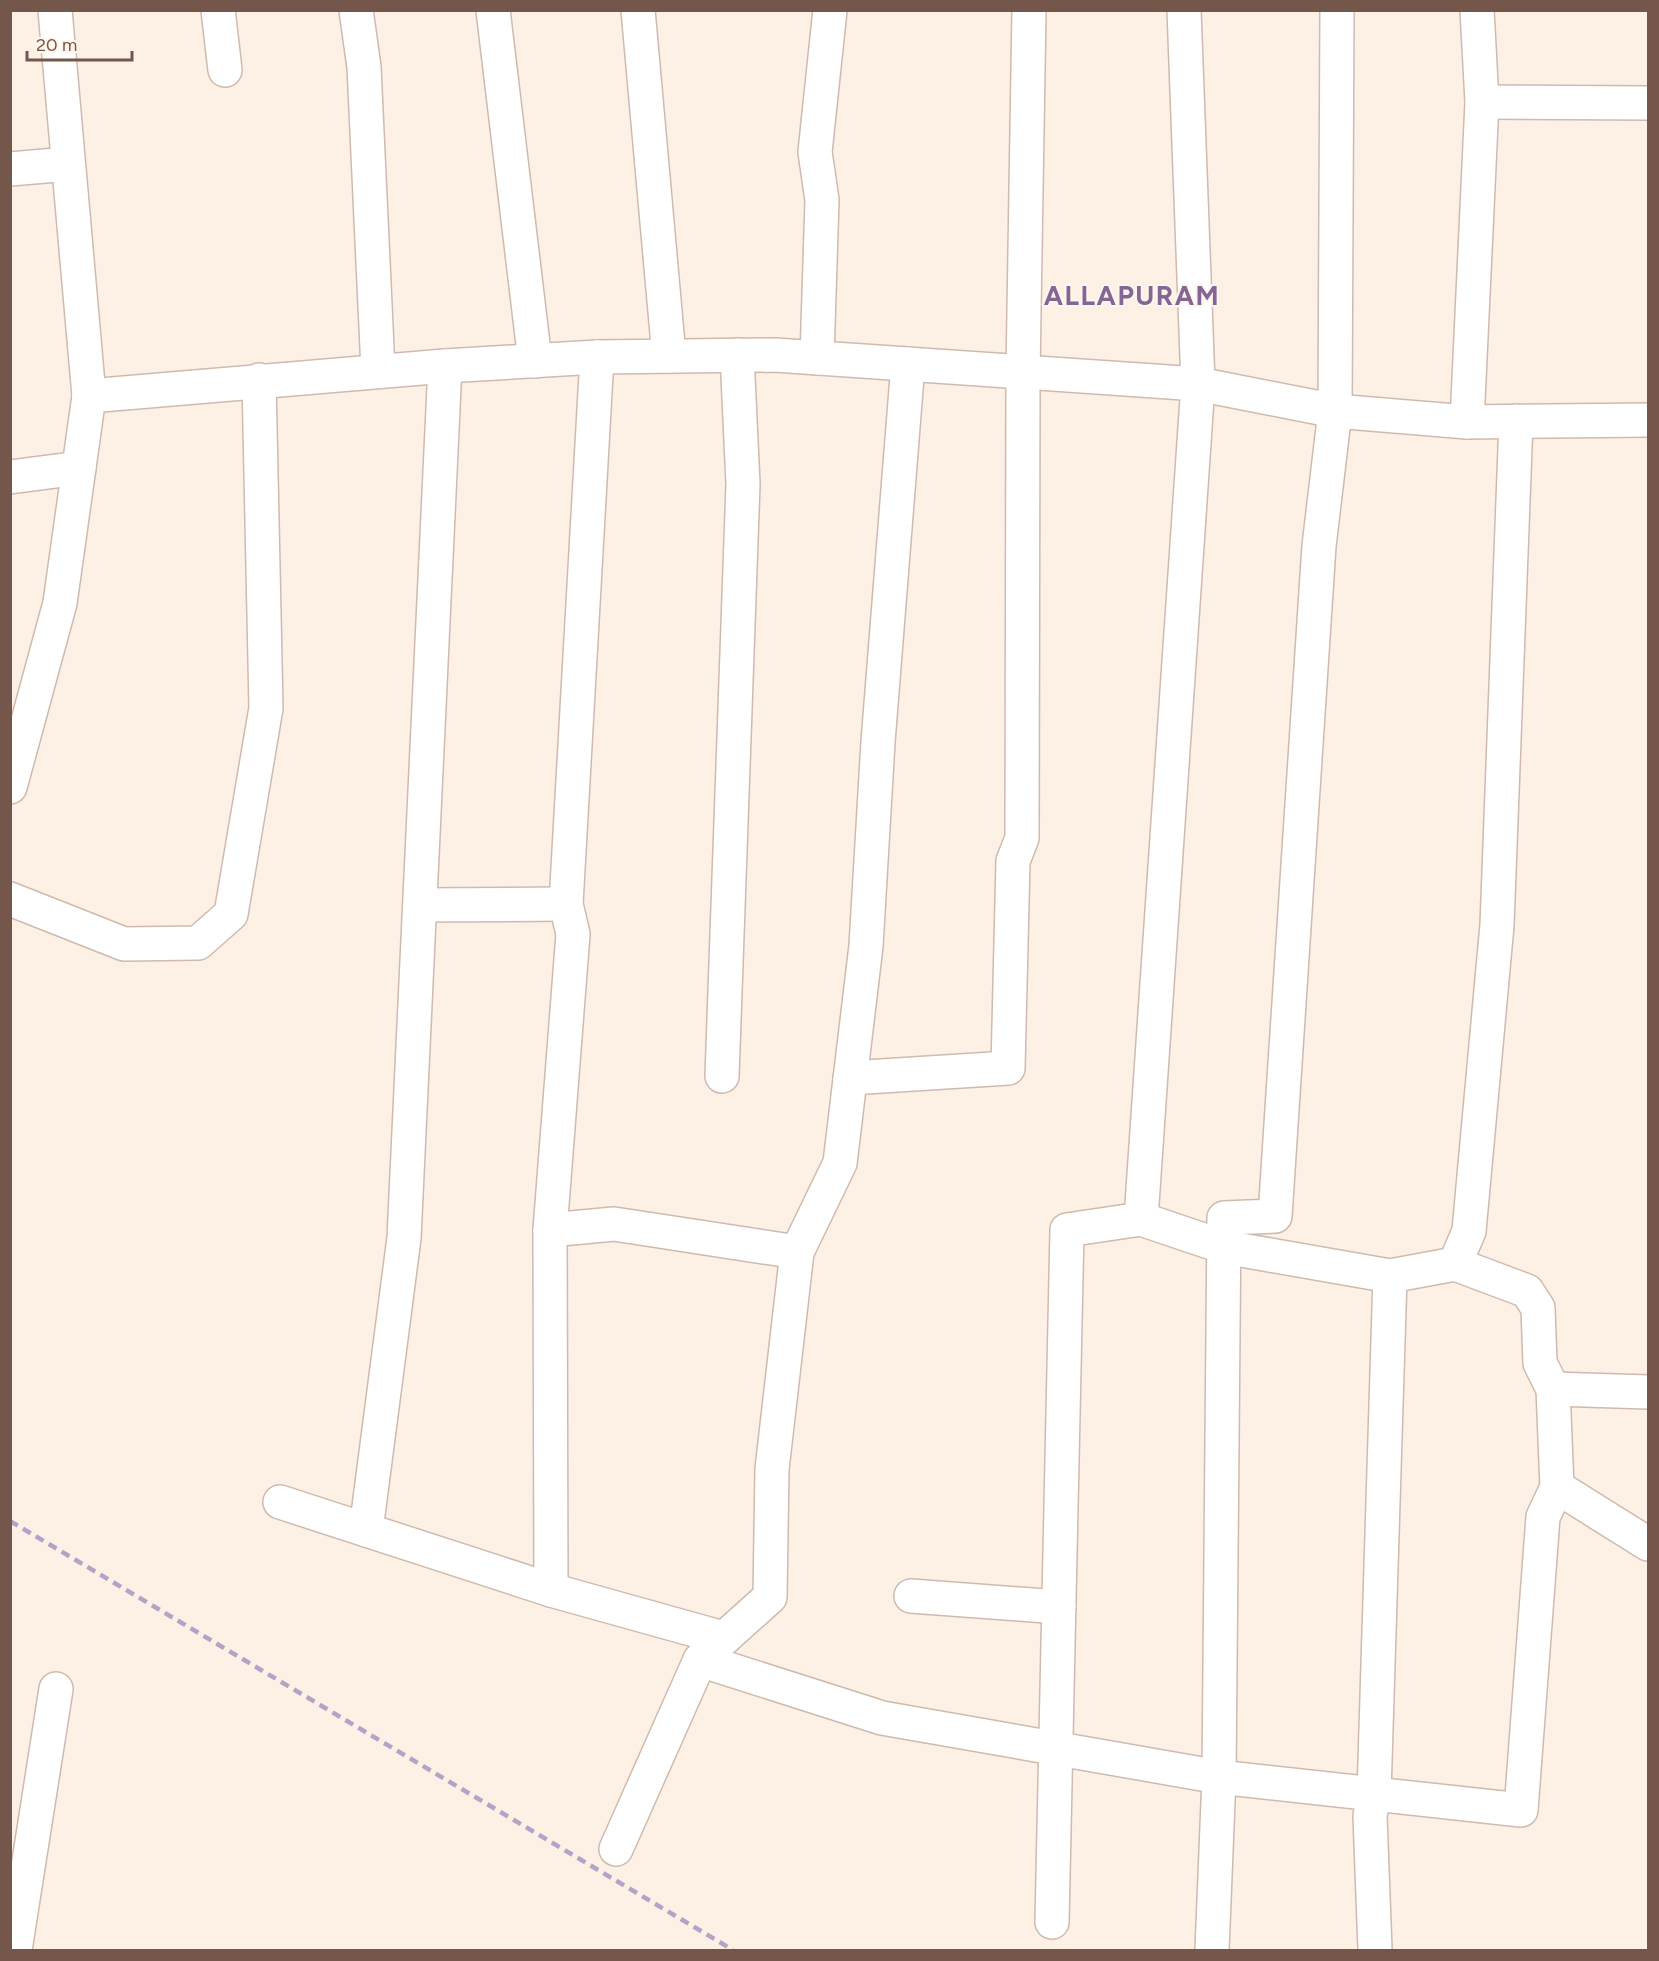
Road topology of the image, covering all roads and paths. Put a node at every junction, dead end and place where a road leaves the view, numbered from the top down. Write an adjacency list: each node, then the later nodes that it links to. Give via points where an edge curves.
1 (55, 10): 14 (street)
2 (218, 10): 11 (street)
3 (356, 10): 23 (street, via 364,67)
4 (493, 10): 20 (street)
5 (638, 10): 17 (street)
6 (830, 10): 19 (street, via 815,152 822,200)
7 (1029, 10): 24 (street)
8 (1184, 10): 26 (street)
9 (1338, 10): 28 (street)
10 (1477, 10): 12 (street)
11 (225, 70)
12 (1482, 102): 13 (street); 31 (street)
13 (1648, 103)
14 (68, 164): 15 (street); 27 (street)
15 (10, 169)
16 (736, 355): 17 (street); 19 (street); 38 (street, via 743,484)
17 (669, 356): 18 (street)
18 (597, 357): 20 (street); 36 (street)
19 (817, 358): 21 (street)
20 (535, 361): 22 (street)
21 (908, 364): 24 (street); 39 (street, via 866,946)
22 (445, 366): 23 (street); 37 (street)
23 (378, 370): 25 (street)
24 (1023, 372): 26 (street); 39 (street, via 1022,838 1013,861 1008,1068)
25 (259, 381): 27 (street); 35 (street, via 266,708 231,914 198,943 124,944)
26 (1198, 384): 28 (street); 40 (street)
27 (89, 396): 32 (street)
28 (1335, 411): 31 (street); 42 (street, via 1318,546 1275,1216 1224,1218)
29 (1648, 420): 30 (street)
30 (1516, 421): 31 (street); 44 (street, via 1497,925 1469,1231)
31 (1467, 422)
32 (79, 468): 33 (street); 34 (street, via 60,603)
33 (10, 477)
34 (10, 787)
35 (10, 899)
36 (566, 904): 37 (street); 41 (street, via 573,934)
37 (420, 905): 50 (street, via 404,1238)
38 (722, 1076)
39 (850, 1078): 43 (street, via 840,1163)
40 (1142, 1219): 42 (street); 54 (street, via 1067,1230)
41 (550, 1230): 43 (street, via 614,1224); 52 (street)
42 (1224, 1247): 45 (street); 58 (street)
43 (797, 1252): 55 (street, via 772,1469 770,1597)
44 (1455, 1264): 45 (street); 46 (street, via 1527,1291 1538,1308 1540,1363)
45 (1390, 1276): 59 (street)
46 (1553, 1389): 47 (street); 48 (street)
47 (1648, 1392)
48 (1557, 1487): 51 (street); 59 (street, via 1543,1517 1521,1810)
49 (280, 1502): 50 (street)
50 (366, 1530): 52 (street)
51 (1648, 1544)
52 (550, 1590): 55 (street)
53 (911, 1596): 54 (street)
54 (1059, 1607): 57 (street)
55 (711, 1649): 57 (street, via 882,1718); 60 (street)
56 (56, 1689): 62 (street)
57 (1056, 1748): 58 (street); 61 (street)
58 (1219, 1777): 59 (street); 63 (street)
59 (1374, 1794): 64 (street, via 1370,1816)
60 (616, 1849)
61 (1052, 1922)
62 (15, 1950)
63 (1212, 1950)
64 (1375, 1950)

